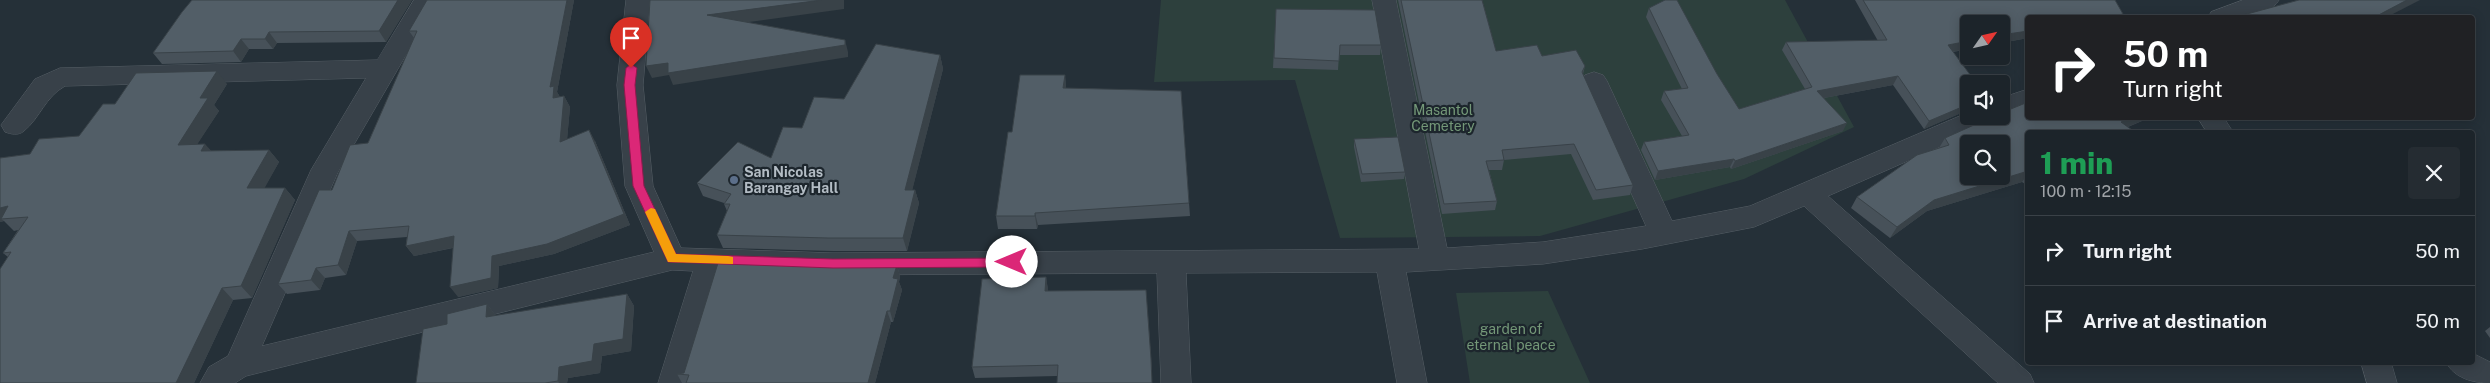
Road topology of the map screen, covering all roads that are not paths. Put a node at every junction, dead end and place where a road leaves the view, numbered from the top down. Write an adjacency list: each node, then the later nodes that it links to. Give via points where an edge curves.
1 (426, 0): 6 (street)
2 (638, 0): 14 (street, via 630,85 638,186)
3 (1384, 0): 17 (street)
4 (2267, 0): 5 (street)
5 (2228, 15)
6 (383, 69): 10 (street, via 60,77 44,86); 19 (street, via 325,170)
7 (1594, 82): 13 (street)
8 (2025, 99): 9 (street)
9 (2010, 105)
10 (14, 125)
11 (1964, 125): 12 (street)
12 (1808, 193): 13 (street, via 1754,216); 27 (street)
13 (1664, 234): 17 (street, via 1543,253)
14 (672, 259): 15 (street); 19 (street)
15 (711, 260): 18 (street, via 833,264); 24 (street)
16 (1389, 260): 17 (street); 18 (street); 26 (street)
17 (1435, 260)
18 (1171, 261): 25 (street)
19 (239, 365): 23 (street)
20 (2377, 365): 28 (street)
21 (2467, 365): 22 (street)
22 (2490, 376)
23 (214, 383)
24 (673, 383)
25 (1176, 383)
26 (1412, 383)
27 (2019, 383)
28 (2382, 383)

